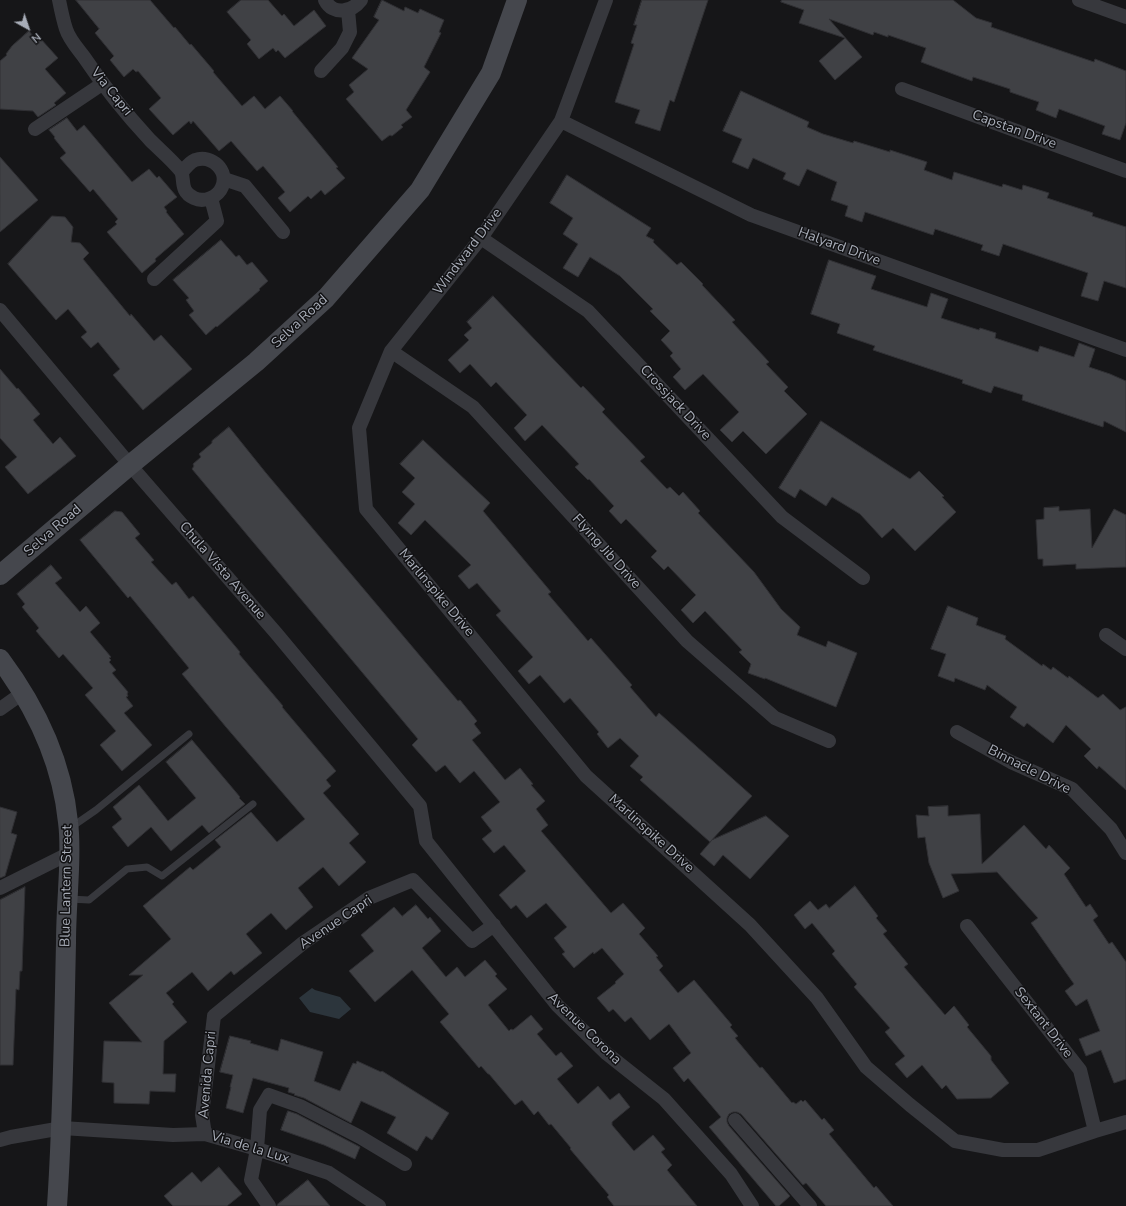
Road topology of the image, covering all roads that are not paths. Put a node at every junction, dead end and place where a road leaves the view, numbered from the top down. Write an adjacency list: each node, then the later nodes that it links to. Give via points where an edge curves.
1 (59, 0): 10 (street, Via Capri, via 66,31)
2 (326, 0): 7 (street, via 333,8 340,11)
3 (361, 0): 7 (street)
4 (517, 0): 24 (street, Selva Road, via 491,73 420,190 326,298 253,365)
5 (606, 0): 12 (street, Windward Drive)
6 (1079, 0): 8 (street)
7 (348, 10): 9 (street, via 350,32 342,48)
8 (1126, 17)
9 (322, 71)
10 (102, 84): 13 (street); 15 (street, Via Capri, via 149,139)
11 (902, 89): 14 (street, Capstan Drive)
12 (561, 121): 19 (street, Windward Drive); 22 (street, Halyard Drive, via 751,215)
13 (35, 129)
14 (1126, 171)
15 (182, 172): 16 (street, via 188,164 203,158 218,165); 17 (street, via 184,187 188,194 203,200)
16 (224, 180): 17 (street, via 222,188); 18 (street, via 245,186)
17 (211, 198): 20 (street, via 217,221)
18 (283, 232)
19 (481, 238): 23 (street, Windward Drive); 27 (street, Crossjack Drive, via 588,311 782,517)
20 (154, 279)
21 (0, 310): 24 (street, Chula Vista Avenue)
22 (1126, 350)
23 (391, 351): 25 (street, Windward Drive, via 359,428); 35 (street, Flying Jib Drive, via 474,407 693,646 775,718)
24 (130, 465): 26 (street, Selva Road); 38 (street, Chula Vista Avenue, via 276,633 420,806)
25 (366, 509): 49 (street, Marlinspike Drive, via 586,776 750,925 817,998 866,1067 910,1106 955,1141 1003,1150 1038,1150)
26 (0, 575)
27 (863, 578)
28 (1106, 635): 29 (street)
29 (1126, 648)
30 (0, 659): 31 (street, Blue Lantern Street)
31 (24, 692): 32 (street); 37 (street, Blue Lantern Street, via 36,714 55,763)
32 (0, 709)
33 (956, 732): 40 (street, Binnacle Drive, via 1011,762 1072,790 1111,829)
34 (189, 734): 37 (lane)
35 (829, 741)
36 (253, 804): 42 (lane, via 162,876 147,867 127,869 90,900)
37 (69, 829): 39 (street, Blue Lantern Street)
38 (426, 841): 43 (street, Avenue Corona)
39 (70, 853): 41 (street); 42 (street, Blue Lantern Street)
40 (1126, 853)
41 (0, 888)
42 (67, 899): 48 (street, Blue Lantern Street)
43 (494, 925): 45 (street, Avenue Capri, via 472,941 413,880 369,898 303,943); 57 (street, Avenue Corona, via 557,1005 606,1053 664,1099 731,1174)
44 (968, 926): 49 (street, Sextant Drive, via 1080,1070)
45 (214, 1016): 50 (street, Avenida Capri, via 202,1115)
46 (735, 1120): 58 (street)
47 (1126, 1122): 49 (street)
48 (62, 1128): 50 (street, Via de la Lux, via 173,1135); 51 (street, Via de la Lux); 54 (street, Blue Lantern Street)
49 (1095, 1131)
50 (205, 1134): 52 (street, Via de la Lux)
51 (0, 1140)
52 (257, 1149): 53 (street, via 260,1110 268,1095 300,1106); 55 (street, via 251,1180); 56 (street, Via de la Lux, via 329,1173)
53 (405, 1164)
54 (57, 1206)
55 (269, 1206)
56 (379, 1206)
57 (752, 1206)
58 (810, 1206)

